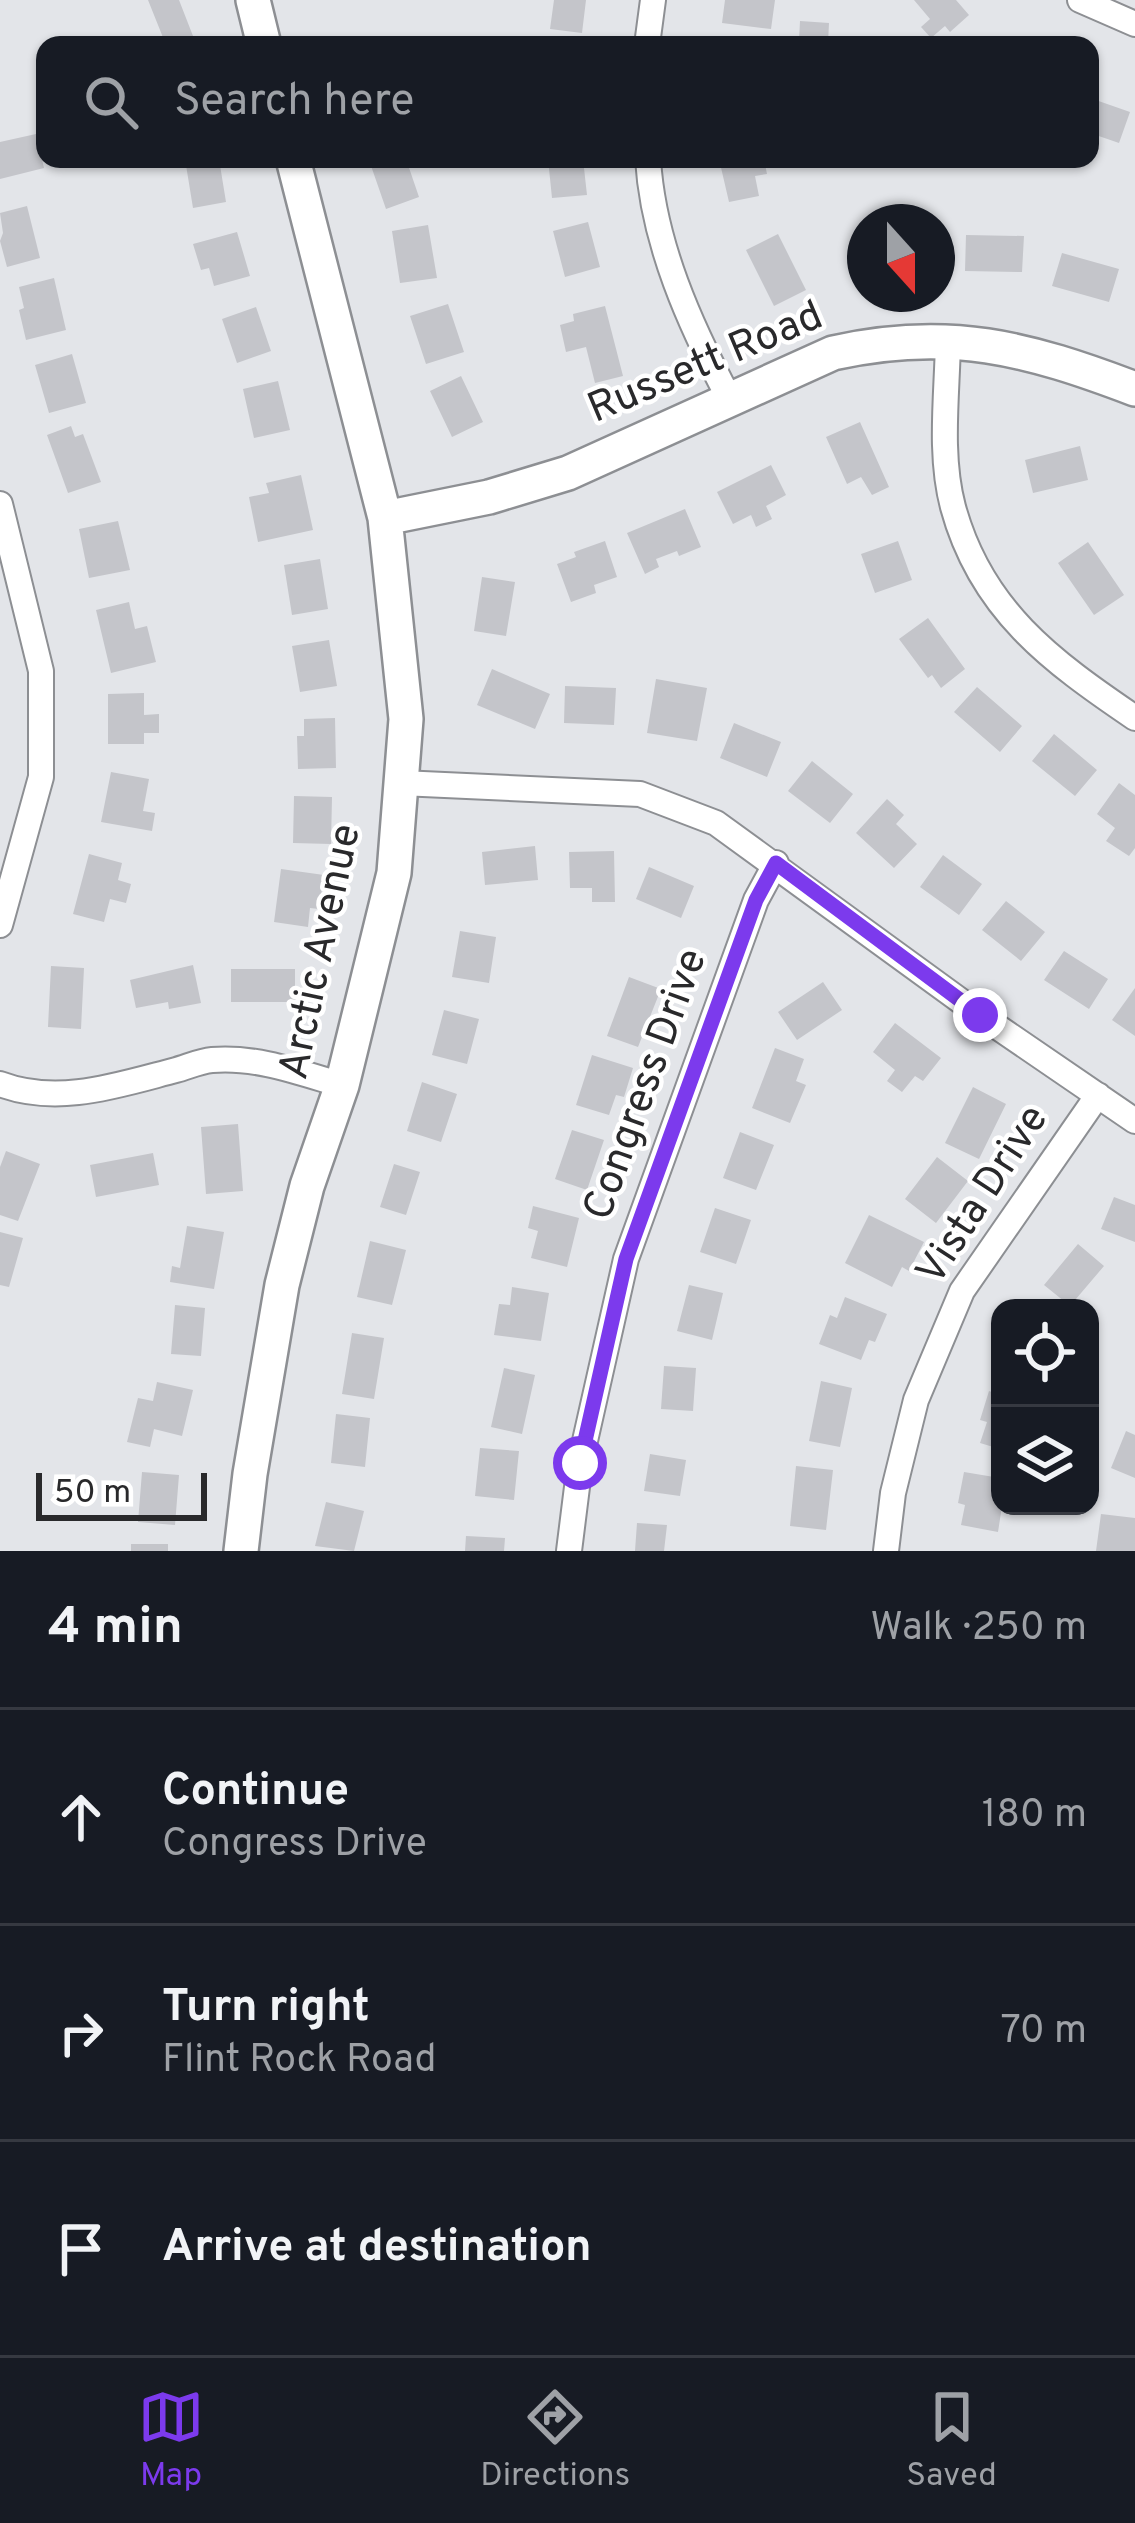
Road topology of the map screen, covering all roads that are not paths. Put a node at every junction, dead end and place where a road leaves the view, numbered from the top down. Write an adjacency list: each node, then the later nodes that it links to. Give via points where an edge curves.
1 (253, 0): 5 (street)
2 (653, 0): 6 (street)
3 (1080, 0): 4 (street)
4 (1135, 24)
5 (262, 36)
6 (647, 36)
7 (295, 168): 13 (street, Arctic Avenue)
8 (651, 168): 11 (street, via 667,257)
9 (948, 341): 10 (street, Russett Road, via 1058,360); 11 (street, Russett Road, via 833,353); 15 (street, via 953,506 980,576 1020,631)
10 (1135, 389)
11 (729, 398): 13 (street, Russett Road, via 568,473)
12 (0, 504): 14 (street)
13 (385, 518): 16 (street, Arctic Avenue, via 406,718)
14 (3, 530): 18 (street, via 41,671 41,777)
15 (1135, 718)
16 (401, 783): 17 (street, via 640,794 716,823); 20 (street, Arctic Avenue, via 394,873)
17 (776, 863): 21 (street); 24 (street, Congress Drive, via 626,1259 580,1463)
18 (0, 925)
19 (0, 1084): 20 (street, via 51,1095 213,1060 270,1064)
20 (342, 1085): 23 (street, Arctic Avenue, via 282,1285)
21 (1099, 1095): 22 (street); 25 (street, Vista Drive, via 962,1291 916,1400)
22 (1135, 1121)
23 (241, 1551)
24 (569, 1551)
25 (886, 1551)

